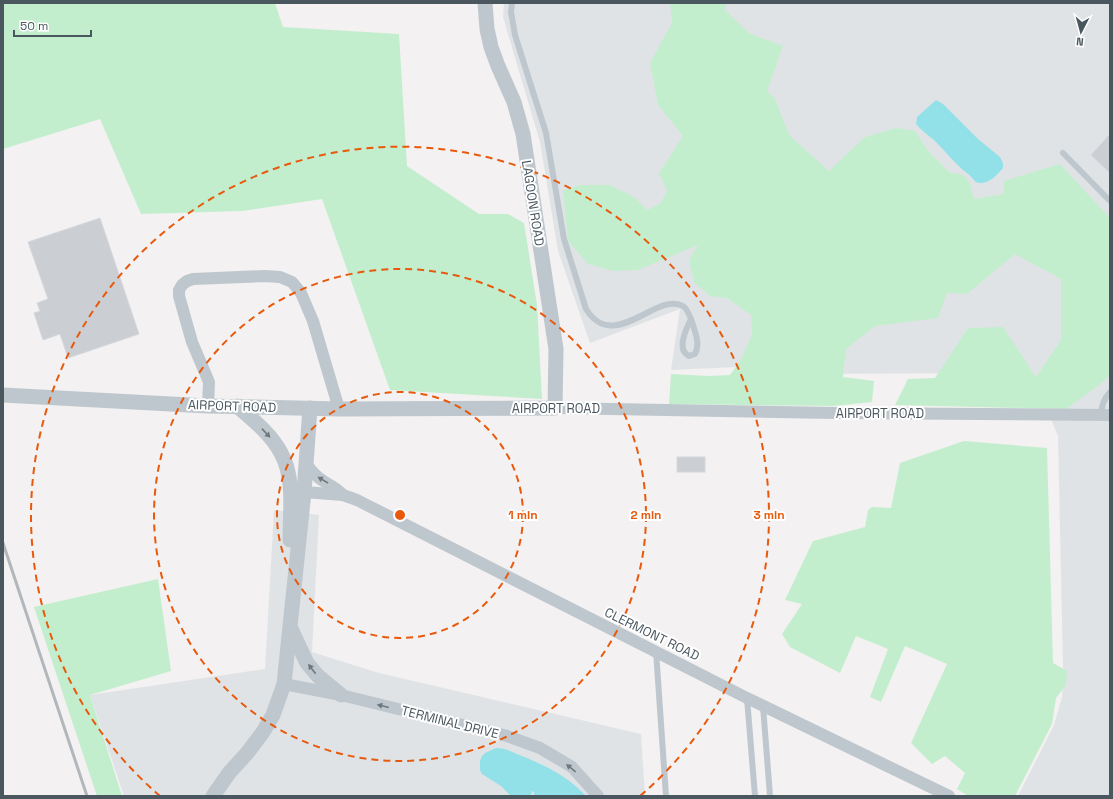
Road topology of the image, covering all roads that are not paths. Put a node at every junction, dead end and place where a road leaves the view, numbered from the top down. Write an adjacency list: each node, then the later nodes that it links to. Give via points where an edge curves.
1 (485, 3): 11 (street, LAGOON ROAD, via 487,29 492,47 514,102 523,134 556,349)
2 (512, 3): 5 (lane, via 515,35 546,133 564,239 590,317 599,323 612,326 673,304 683,306)
3 (1063, 153): 4 (lane)
4 (1110, 201)
5 (691, 319): 5 (lane, via 698,348 695,354 689,356 684,354 682,348)
6 (1110, 392): 13 (lane, via 1101,407)
7 (3, 395): 8 (street, AIRPORT ROAD)
8 (208, 406): 9 (street, AIRPORT ROAD); 12 (street, via 209,382 192,342 180,304 179,290 187,281 193,279 265,276 280,277 292,282 301,293 313,321)
9 (237, 406): 10 (street, AIRPORT ROAD); 17 (street, one-way to 17, via 253,419 282,453 290,483 290,555)
10 (310, 408): 12 (street, AIRPORT ROAD); 14 (street)
11 (555, 408): 12 (street, AIRPORT ROAD); 13 (street, AIRPORT ROAD)
12 (339, 409)
13 (1106, 415)
14 (306, 464): 15 (street); 16 (street, CLERMONT ROAD, one-way to 14, via 320,479)
15 (304, 492): 16 (street, CLERMONT ROAD); 17 (street)
16 (343, 495): 19 (street, CLERMONT ROAD)
17 (296, 573): 18 (street)
18 (291, 627): 20 (street); 21 (street, one-way to 18, via 318,676 307,662)
19 (656, 651): 22 (street, CLERMONT ROAD); 26 (lane)
20 (284, 684): 21 (street, TERMINAL DRIVE); 24 (street, via 273,715 263,732)
21 (341, 695): 25 (street, TERMINAL DRIVE, one-way to 21, via 572,767 540,748 504,735)
22 (747, 698): 23 (street, CLERMONT ROAD); 27 (lane)
23 (764, 706): 28 (lane); 29 (street, CLERMONT ROAD)
24 (213, 796)
25 (598, 796)
26 (666, 796)
27 (755, 796)
28 (770, 796)
29 (949, 796)

